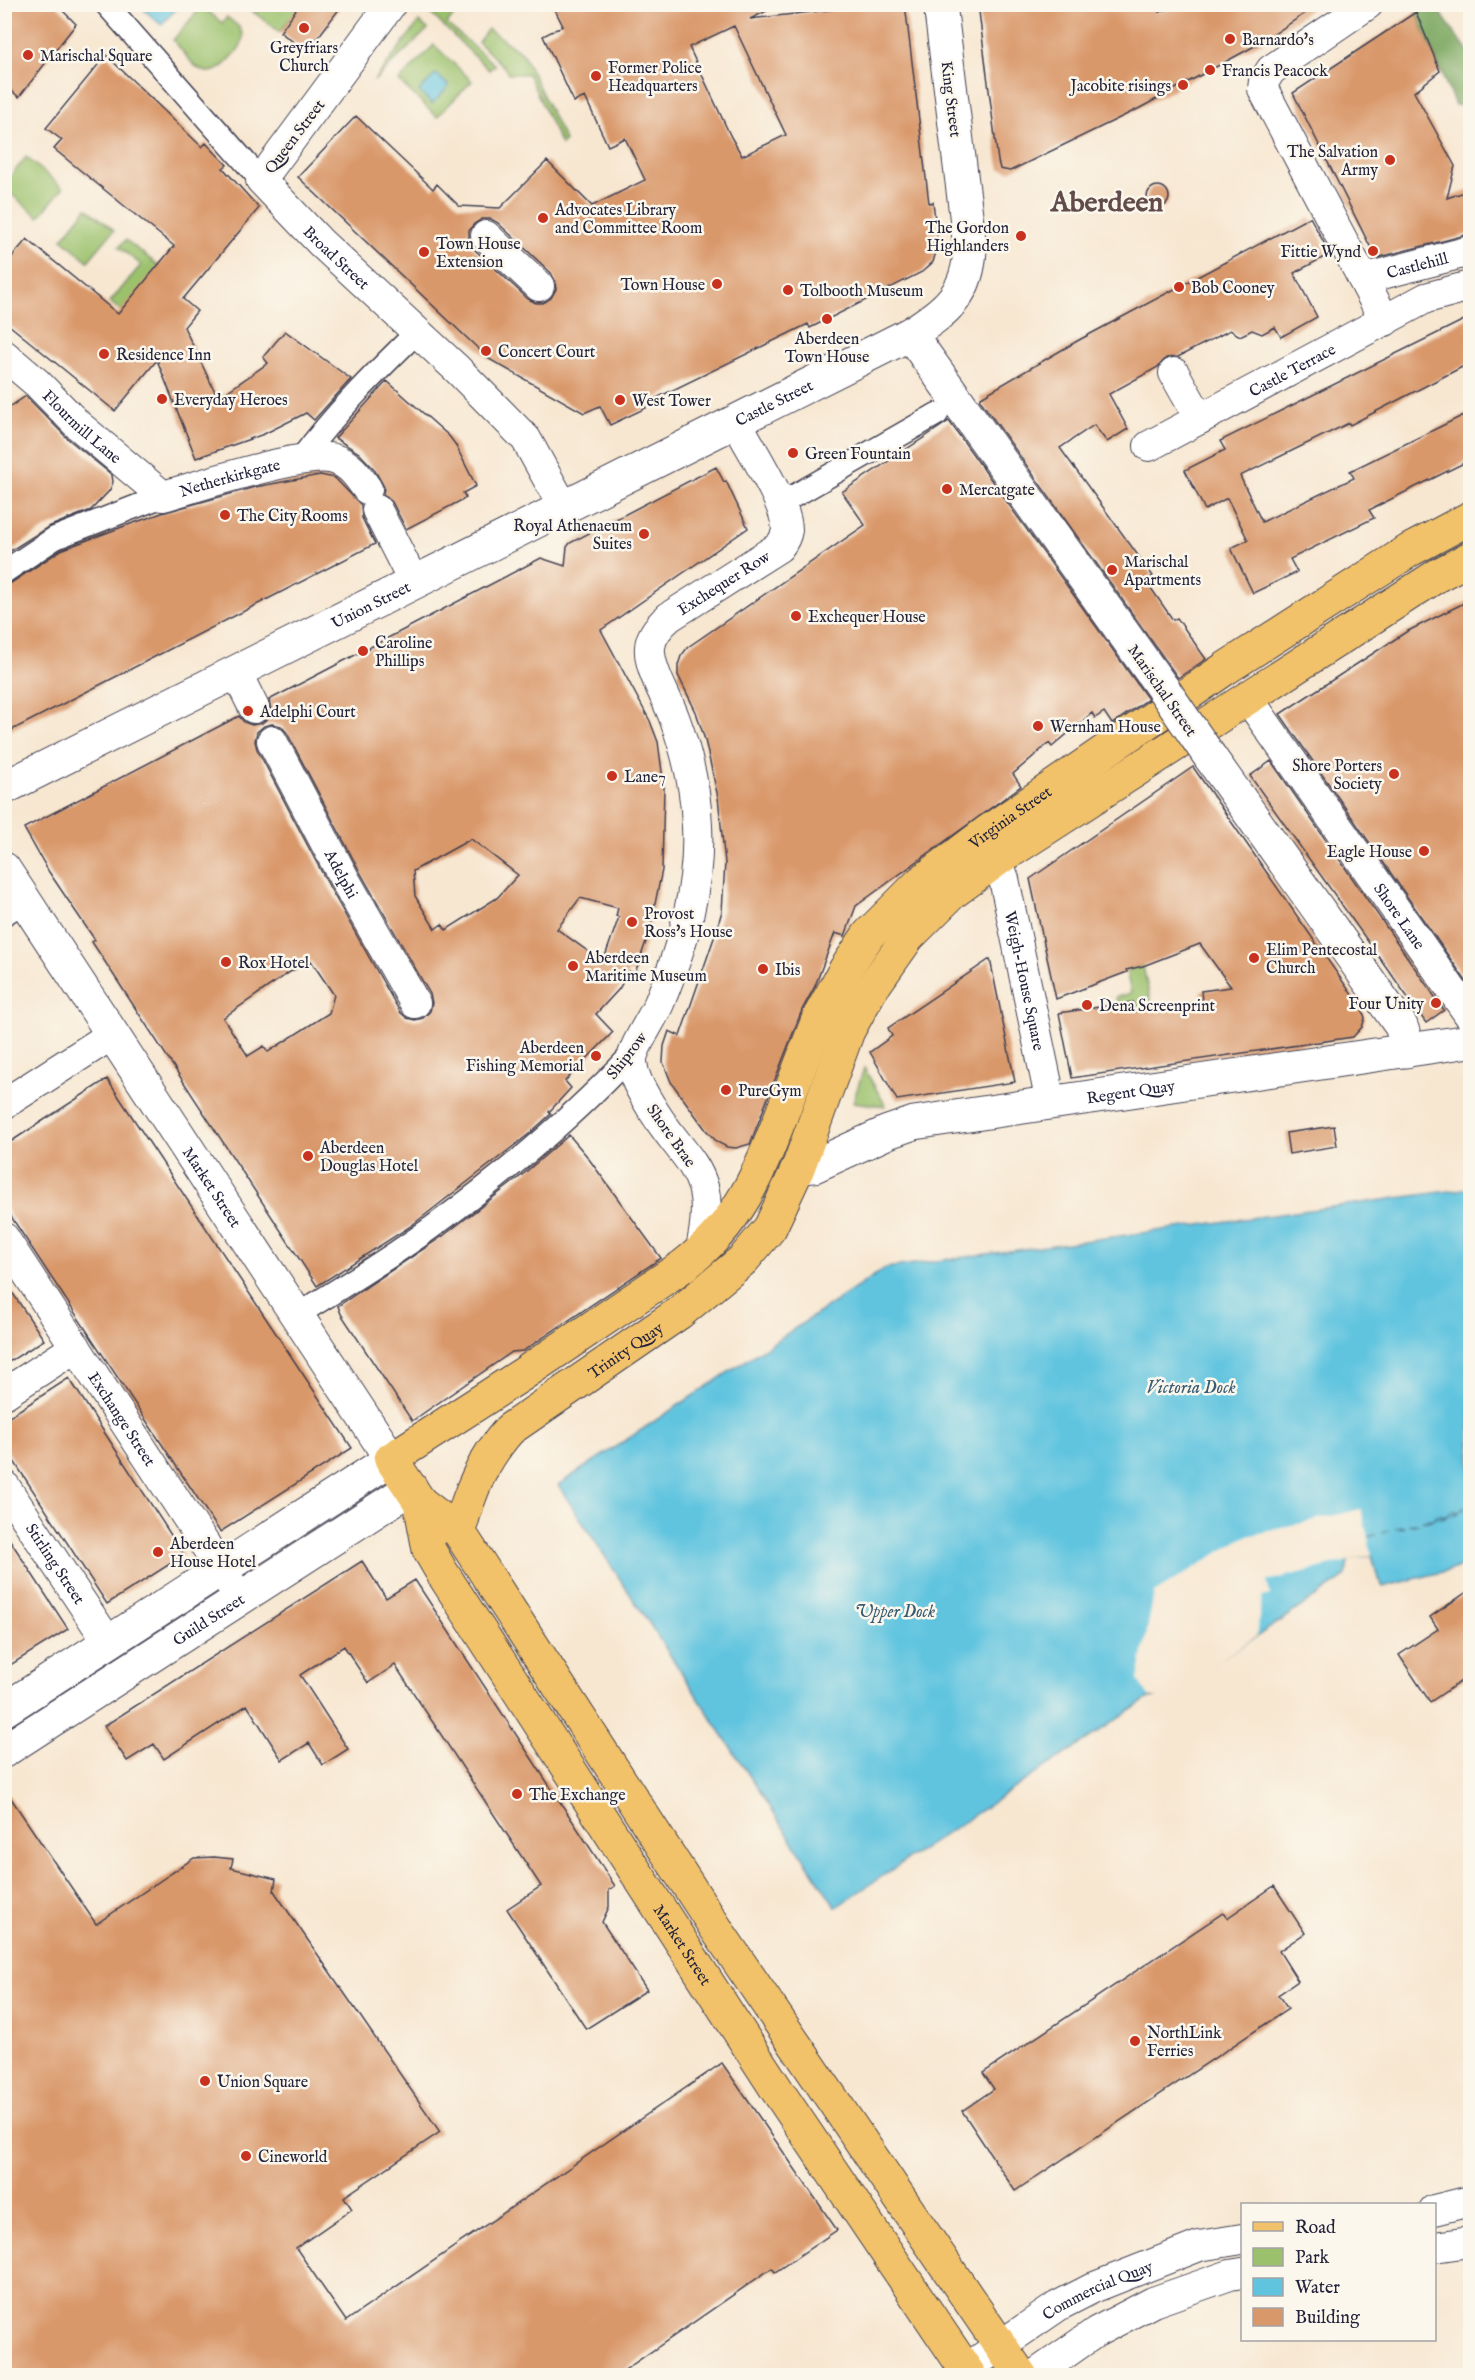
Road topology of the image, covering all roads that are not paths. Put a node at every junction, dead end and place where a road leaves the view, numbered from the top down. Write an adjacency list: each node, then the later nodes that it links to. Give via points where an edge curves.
1 (106, 4): 5 (street, Broad Street)
2 (391, 4): 5 (street, Queen Street)
3 (940, 4): 6 (street, King Street)
4 (1368, 4): 9 (street, via 1271,70 1263,84 1264,94)
5 (261, 180): 13 (street, Broad Street, via 366,287)
6 (964, 194): 14 (street, Castle Street, via 970,247 965,281 944,311)
7 (486, 236): 10 (street)
8 (1470, 251): 9 (street, Castlehill)
9 (1363, 279): 12 (street)
10 (539, 286)
11 (1470, 286): 12 (street, Castle Terrace, via 1426,298)
12 (1385, 321): 18 (street, Castle Terrace)
13 (417, 332): 21 (street, Netherkirkgate, via 324,428); 24 (street, Broad Street, via 526,439)
14 (910, 334): 19 (street, Castle Street); 41 (street, Marischal Street, bridge, via 1401,1026)
15 (4, 355): 22 (street, Flourmill Lane, via 78,425)
16 (1174, 373): 18 (street)
17 (937, 414): 23 (street)
18 (1200, 419): 20 (street, Castle Terrace)
19 (736, 421): 23 (street, Castle Street); 24 (street, Union Street)
20 (1149, 446)
21 (300, 460): 22 (street, Netherkirkgate); 28 (street, via 335,459 356,472)
22 (163, 496): 27 (street, Netherkirkgate, via 55,538)
23 (780, 504): 29 (street, Exchequer Row, via 787,528 779,547 660,624 650,647)
24 (564, 508): 28 (street, Union Street)
25 (1470, 518): 47 (main road, Virginia Street, via 1410,550 1226,668 968,847 888,913 863,943 819,1017 765,1159 744,1201)
26 (1470, 558): 31 (main road, Virginia Street)
27 (4, 572)
28 (414, 583): 30 (street, Union Street)
29 (651, 657): 42 (street, Shiprow, via 688,761 698,825 696,867 694,896 674,964 652,1020)
30 (236, 672): 32 (street); 34 (street, Union Street)
31 (1247, 697): 35 (main road, Virginia Street); 38 (street, Shore Lane)
32 (254, 708)
33 (272, 741): 37 (street, Adelphi)
34 (4, 788)
35 (997, 860): 43 (street, Weigh-House Square); 45 (main road, Virginia Street, via 952,893 908,937 870,991 848,1031)
36 (4, 869): 39 (street, Market Street)
37 (415, 1003)
38 (1470, 1016)
39 (113, 1034): 44 (street); 48 (street, Market Street)
40 (1470, 1041): 41 (street, Regent Quay)
41 (1406, 1051): 43 (street, Regent Quay)
42 (632, 1054): 47 (street, Shore Brae, via 634,1074 651,1108 703,1181 707,1218); 48 (street, Shiprow, via 595,1094 437,1224)
43 (1051, 1103): 45 (street, Regent Quay, via 914,1123 814,1166)
44 (4, 1104)
45 (798, 1168): 54 (main road, Trinity Quay, via 770,1228 743,1260 679,1313 510,1429 477,1476)
46 (4, 1238): 49 (street, Exchange Street)
47 (700, 1253): 51 (main road)
48 (297, 1315): 51 (street, Market Street)
49 (76, 1347): 50 (street); 55 (street, Exchange Street)
50 (4, 1394)
51 (391, 1459): 53 (main road, Market Street); 55 (street)
52 (4, 1485): 57 (street, Stirling Street)
53 (416, 1495): 54 (main road, Market Street); 56 (street, Guild Street); 67 (main road, Market Street, via 429,1550 443,1574 777,2090)
54 (459, 1532): 66 (main road, Market Street, via 619,1781)
55 (220, 1569): 56 (street, Exchange Street); 57 (street)
56 (240, 1599): 59 (street, Guild Street)
57 (108, 1642): 58 (street)
58 (4, 1710)
59 (4, 1751)
60 (1470, 2201): 61 (street)
61 (1436, 2210)
62 (1241, 2239): 66 (street, Commercial Quay, via 1199,2246 1095,2286)
63 (1470, 2242): 64 (street)
64 (1436, 2247)
65 (1241, 2273): 69 (street, Commercial Quay, via 1153,2302 1096,2332)
66 (1001, 2345): 67 (street, Commercial Quay); 68 (main road)
67 (968, 2372)
68 (1021, 2376)
69 (1033, 2376)

